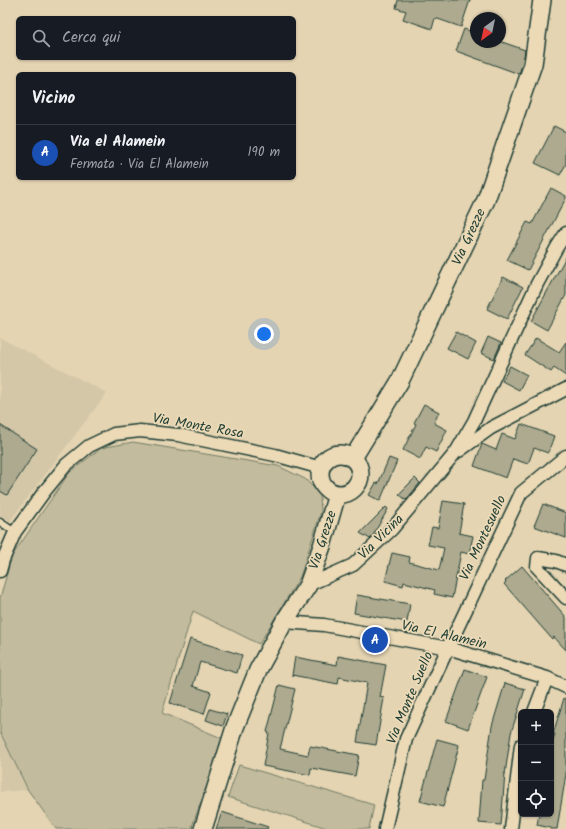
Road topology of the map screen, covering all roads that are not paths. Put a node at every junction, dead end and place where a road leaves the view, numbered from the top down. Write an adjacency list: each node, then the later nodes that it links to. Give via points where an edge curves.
1 (542, 0): 6 (street, Via Grezze, via 533,64 486,200 400,381)
2 (566, 235): 4 (street, Via Vicina, via 537,284 474,421)
3 (566, 389): 4 (street, via 491,428)
4 (456, 452): 13 (street, Via Vicina, via 392,529 353,565)
5 (566, 456): 16 (street, Via Montesuello, via 522,493)
6 (353, 458): 7 (street, via 347,454 334,454 328,457); 8 (street, Via Grezze, via 360,468 359,481 350,491)
7 (321, 468): 8 (street, Via Grezze, via 322,481); 10 (street, Via Monte Rosa, via 275,455 178,435 140,431 114,434 89,446 66,465)
8 (337, 494): 13 (street, Via Grezze)
9 (0, 522): 10 (lane)
10 (15, 532): 12 (street, Via Monte Rosa)
11 (566, 565): 14 (street, via 538,558 537,567)
12 (0, 571)
13 (308, 585): 15 (street)
14 (566, 598)
15 (284, 622): 16 (street, Via El Alamein, via 324,625); 21 (street, via 258,670 238,720)
16 (448, 648): 17 (street, Via El Alamein); 22 (street, Via Monte Suello, via 406,739)
17 (547, 678): 18 (street, Via El Alamein); 19 (street)
18 (566, 687)
19 (535, 709)
20 (518, 770): 23 (street)
21 (203, 829)
22 (385, 829)
23 (511, 829)

